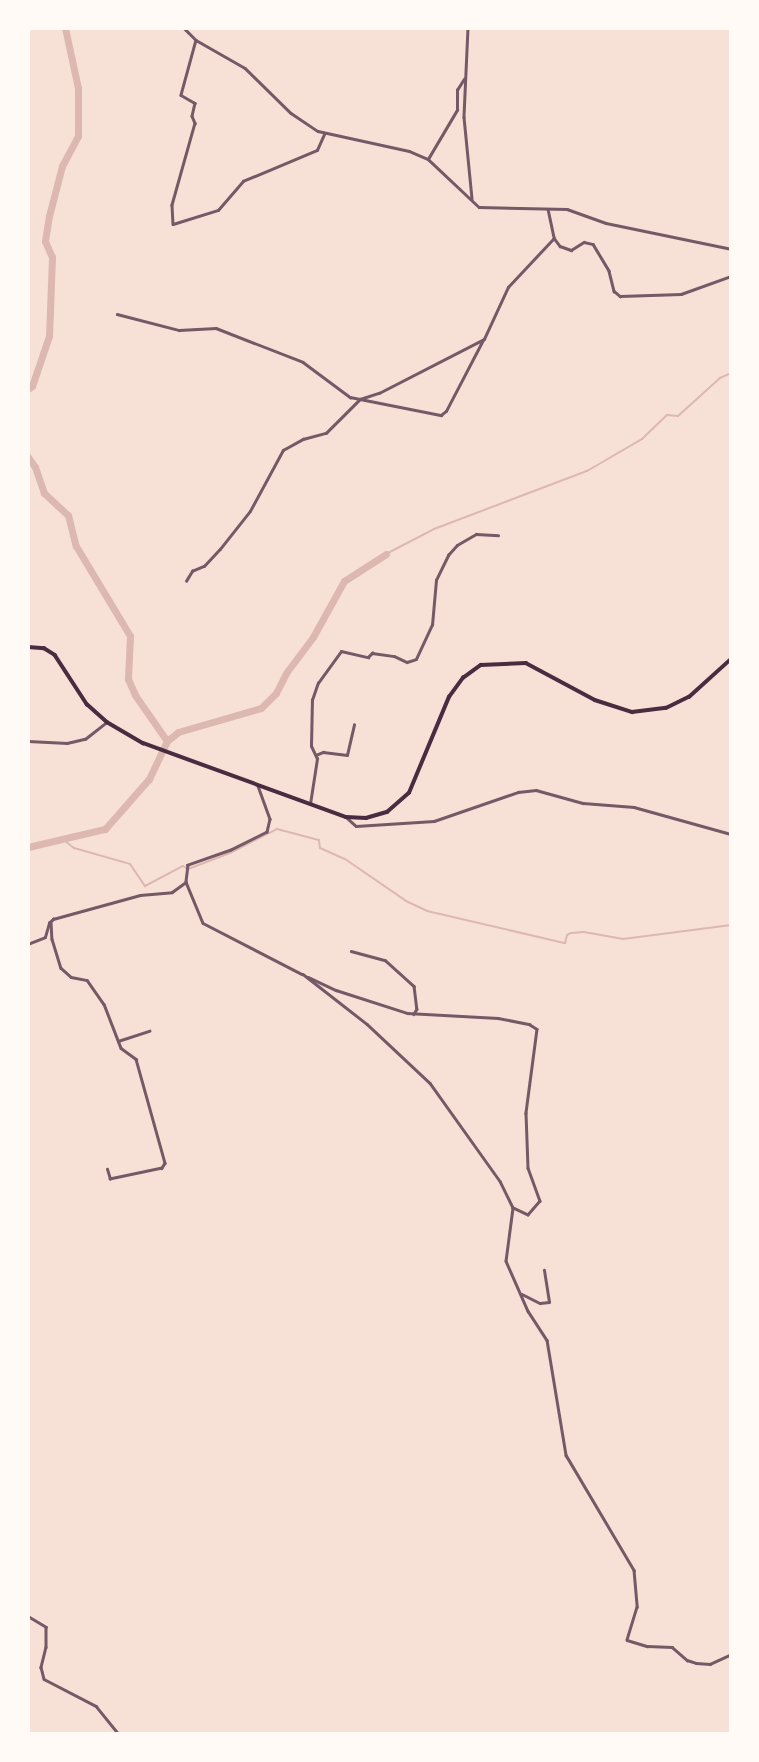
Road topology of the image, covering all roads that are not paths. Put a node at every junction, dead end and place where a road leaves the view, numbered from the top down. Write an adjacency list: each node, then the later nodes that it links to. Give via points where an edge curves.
1 (184, 28): 3 (street)
2 (468, 28): 4 (street)
3 (196, 40): 5 (street, via 245,68 291,113); 5 (street, via 181,95 195,103 195,123 172,205 173,225 218,210 243,181 317,150)
4 (464, 78): 6 (street, via 457,90 457,110); 7 (street)
5 (324, 133): 6 (street, via 410,150)
6 (428, 159): 7 (street)
7 (472, 199): 8 (street, via 479,207 494,209)
8 (548, 209): 9 (street); 10 (street, via 567,209 606,223)
9 (554, 238): 11 (street, via 571,250 584,242 593,244 620,296 681,294); 13 (street, via 509,287)
10 (731, 249)
11 (731, 276)
12 (117, 314): 14 (street, via 180,330 216,328 240,336 303,362 349,397)
13 (484, 338): 14 (street); 14 (street, via 441,415)
14 (360, 399): 16 (street, via 326,433 283,450 250,512)
15 (498, 535): 22 (street, via 476,534 448,555 436,580 432,625 416,659 407,662 394,656 341,651 312,700 311,746)
16 (186, 581)
17 (28, 647): 19 (main road, via 44,648 55,655 83,699)
18 (731, 659): 25 (main road, via 689,697 666,708 632,712 595,700 526,663 481,665 463,678 449,697 417,780 402,801 373,817)
19 (107, 722): 21 (street, via 85,739 67,744); 23 (main road, via 160,751)
20 (354, 725): 22 (street, via 347,755)
21 (28, 741)
22 (316, 755): 24 (street)
23 (258, 786): 24 (main road); 27 (street, via 270,819 267,832 188,865)
24 (310, 804): 25 (main road)
25 (346, 817): 26 (street, via 356,826 434,821 536,790 583,803 634,807)
26 (731, 834)
27 (186, 882): 28 (street, via 172,892 140,895); 31 (street, via 203,923)
28 (51, 922): 29 (street, via 45,937); 34 (street, via 61,968 71,977 87,980 104,1004)
29 (28, 944)
30 (351, 951): 32 (street, via 385,960 414,986)
31 (303, 974): 32 (street); 36 (street, via 367,1024 430,1083 500,1181)
32 (414, 1014): 36 (street, via 498,1018 537,1029 526,1113 528,1168 540,1201 528,1215)
33 (149, 1031): 34 (street)
34 (118, 1041): 35 (street, via 124,1052 136,1059 165,1167 110,1179)
35 (107, 1169)
36 (513, 1208): 38 (street, via 506,1261)
37 (544, 1270): 38 (street, via 549,1302 540,1303)
38 (523, 1294): 40 (street, via 547,1340 566,1455 634,1570 637,1607 626,1640 672,1647 696,1663 718,1662)
39 (28, 1616): 41 (street, via 46,1628 44,1679 96,1706)
40 (731, 1654)
41 (119, 1734)

